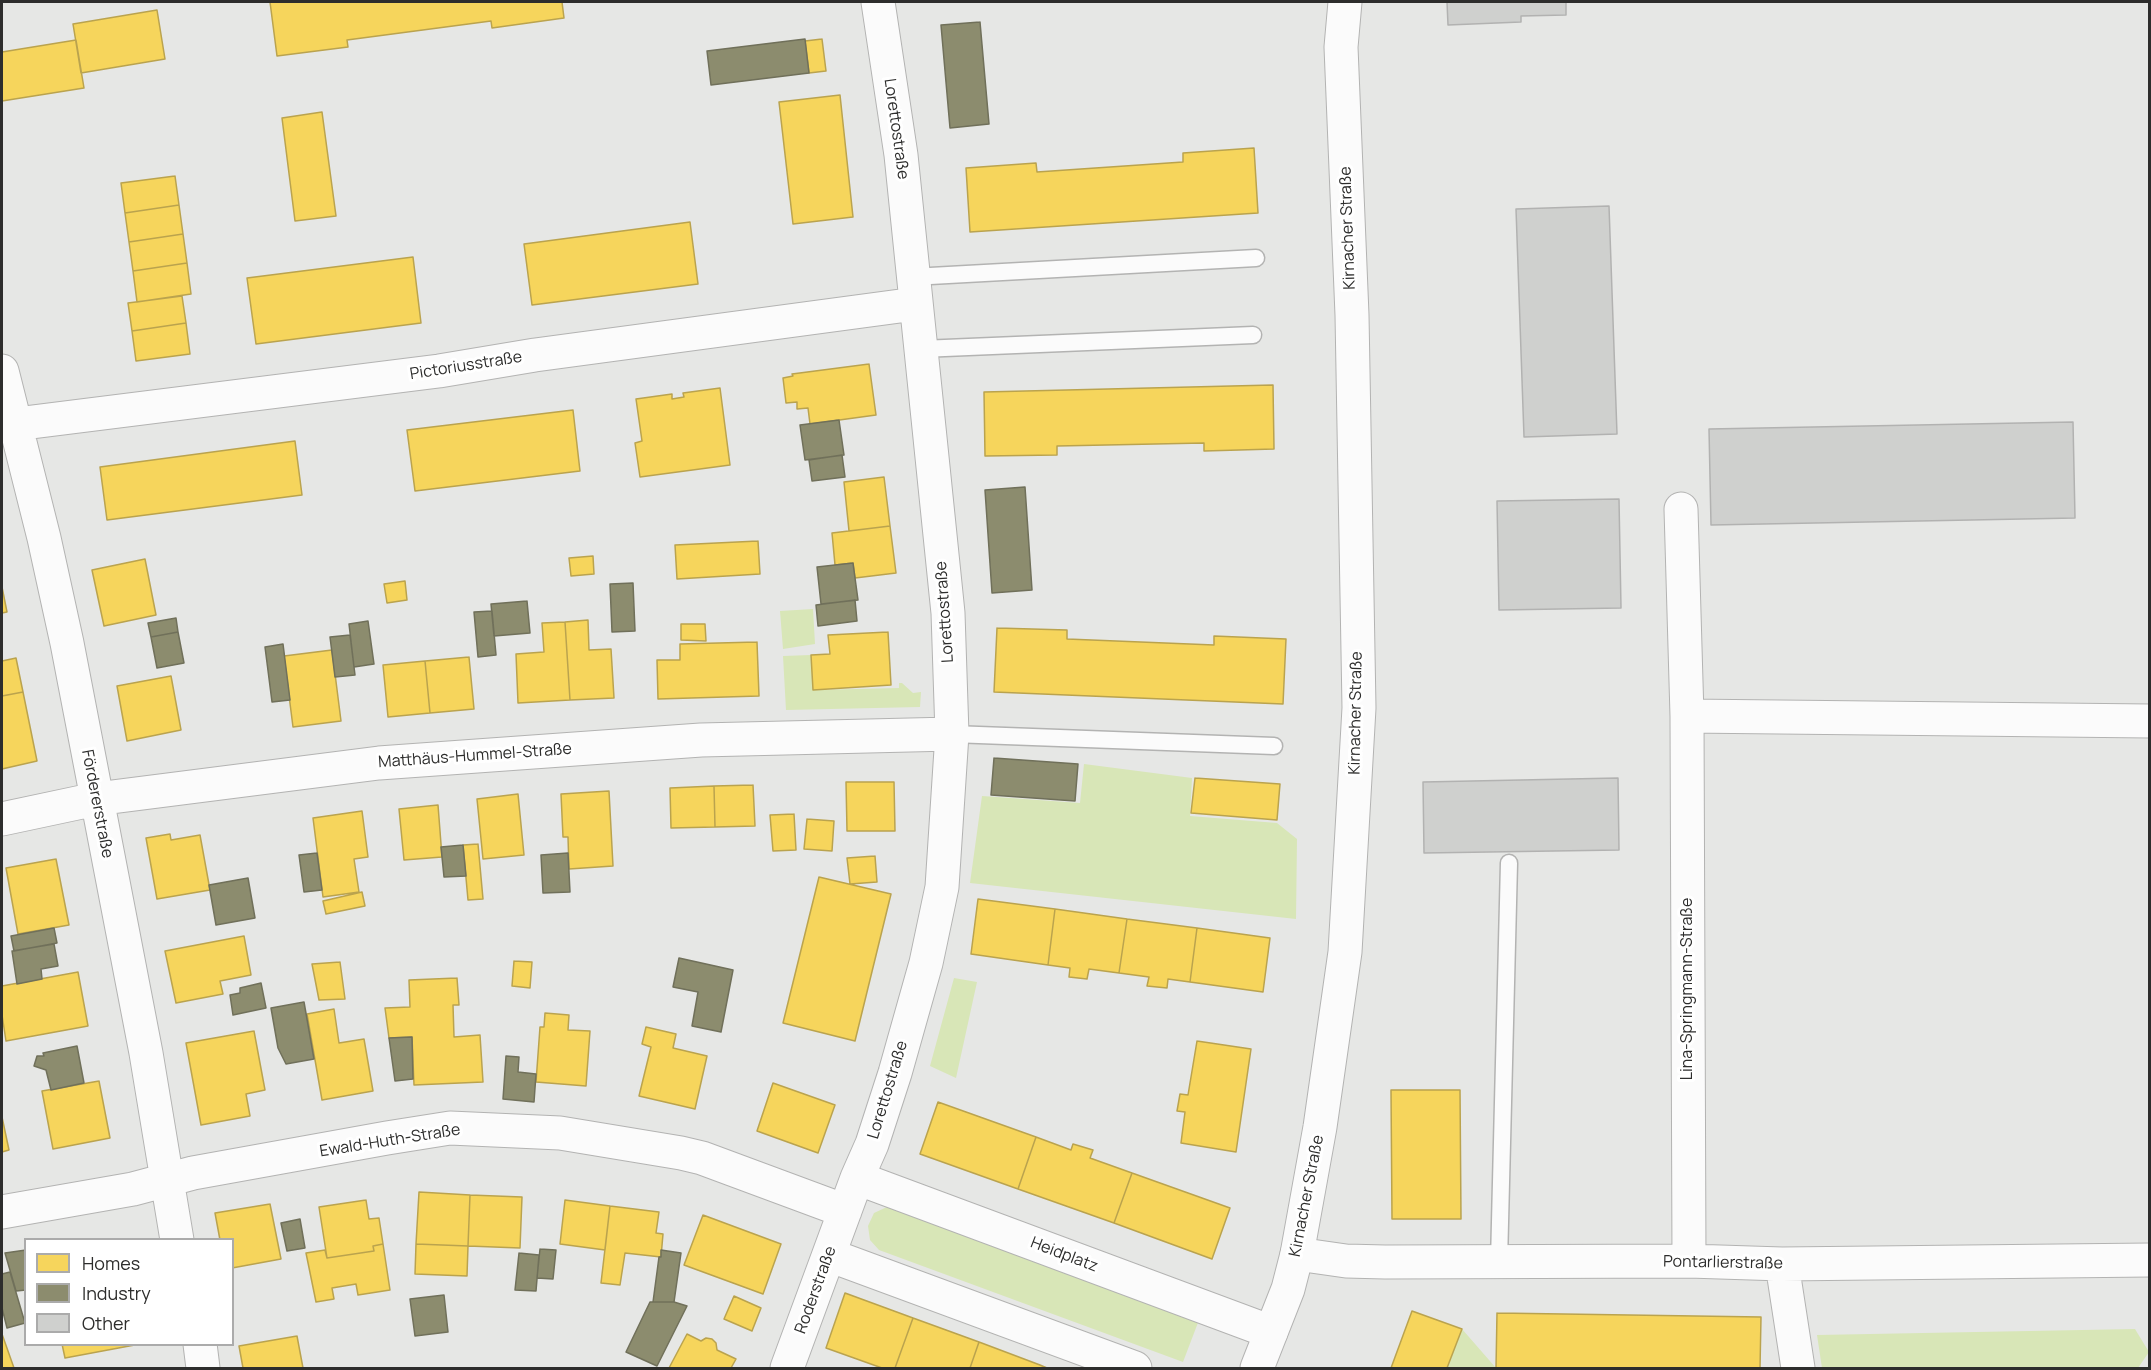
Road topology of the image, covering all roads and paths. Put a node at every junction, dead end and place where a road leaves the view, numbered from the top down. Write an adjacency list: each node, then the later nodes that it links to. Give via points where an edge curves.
1 (878, 2): 6 (street, Lorettostraße, via 901,155)
2 (1330, 2): 4 (street, Kirnacher Straße)
3 (1345, 2): 4 (street, Kirnacher Straße)
4 (1341, 47): 24 (street, Kirnacher Straße, via 1352,315 1359,708 1345,952)
5 (1256, 258): 6 (lane)
6 (914, 291): 8 (street, Lorettostraße); 10 (street, Pictoriusstraße, via 440,371)
7 (1253, 335): 8 (lane)
8 (921, 349): 14 (street, Lorettostraße, via 948,613)
9 (2, 371): 10 (street, Fördererstraße)
10 (16, 424): 16 (street, Fördererstraße, via 67,643)
11 (1681, 509): 12 (street, Lina-Springmann-Straße)
12 (1687, 716): 13 (street); 27 (street, Lina-Springmann-Straße)
13 (2150, 721)
14 (952, 734): 15 (lane); 16 (street, Matthäus-Hummel-Straße, via 701,740 379,763); 19 (street, Lorettostraße, via 942,887 926,963 895,1073)
15 (1274, 746)
16 (96, 799): 17 (street, Matthäus-Hummel-Straße); 20 (street, Fördererstraße)
17 (2, 819)
18 (1509, 863): 28 (lane)
19 (857, 1178): 21 (street, Lorettostraße); 30 (street, Heidplatz)
20 (167, 1180): 21 (street, Ewald-Huth-Straße, via 450,1128 539,1132 702,1158); 22 (street, Ewald-Huth-Straße); 23 (street, Fördererstraße)
21 (844, 1211): 25 (street, Roderstraße)
22 (2, 1212)
23 (177, 1238)
24 (1297, 1254): 28 (street, Pontarlierstraße, via 1346,1261); 30 (street, Kirnacher Straße)
25 (829, 1255): 33 (street, Roderstraße); 34 (street)
26 (2150, 1260): 29 (street, Pontarlierstraße)
27 (1689, 1261): 28 (street, Pontarlierstraße); 29 (street, Pontarlierstraße)
28 (1499, 1262)
29 (1782, 1264): 36 (street)
30 (1271, 1332): 35 (street, Kirnacher Straße)
31 (200, 1346): 32 (street)
32 (203, 1368)
33 (787, 1368)
34 (1135, 1368)
35 (1257, 1368)
36 (1798, 1368)

